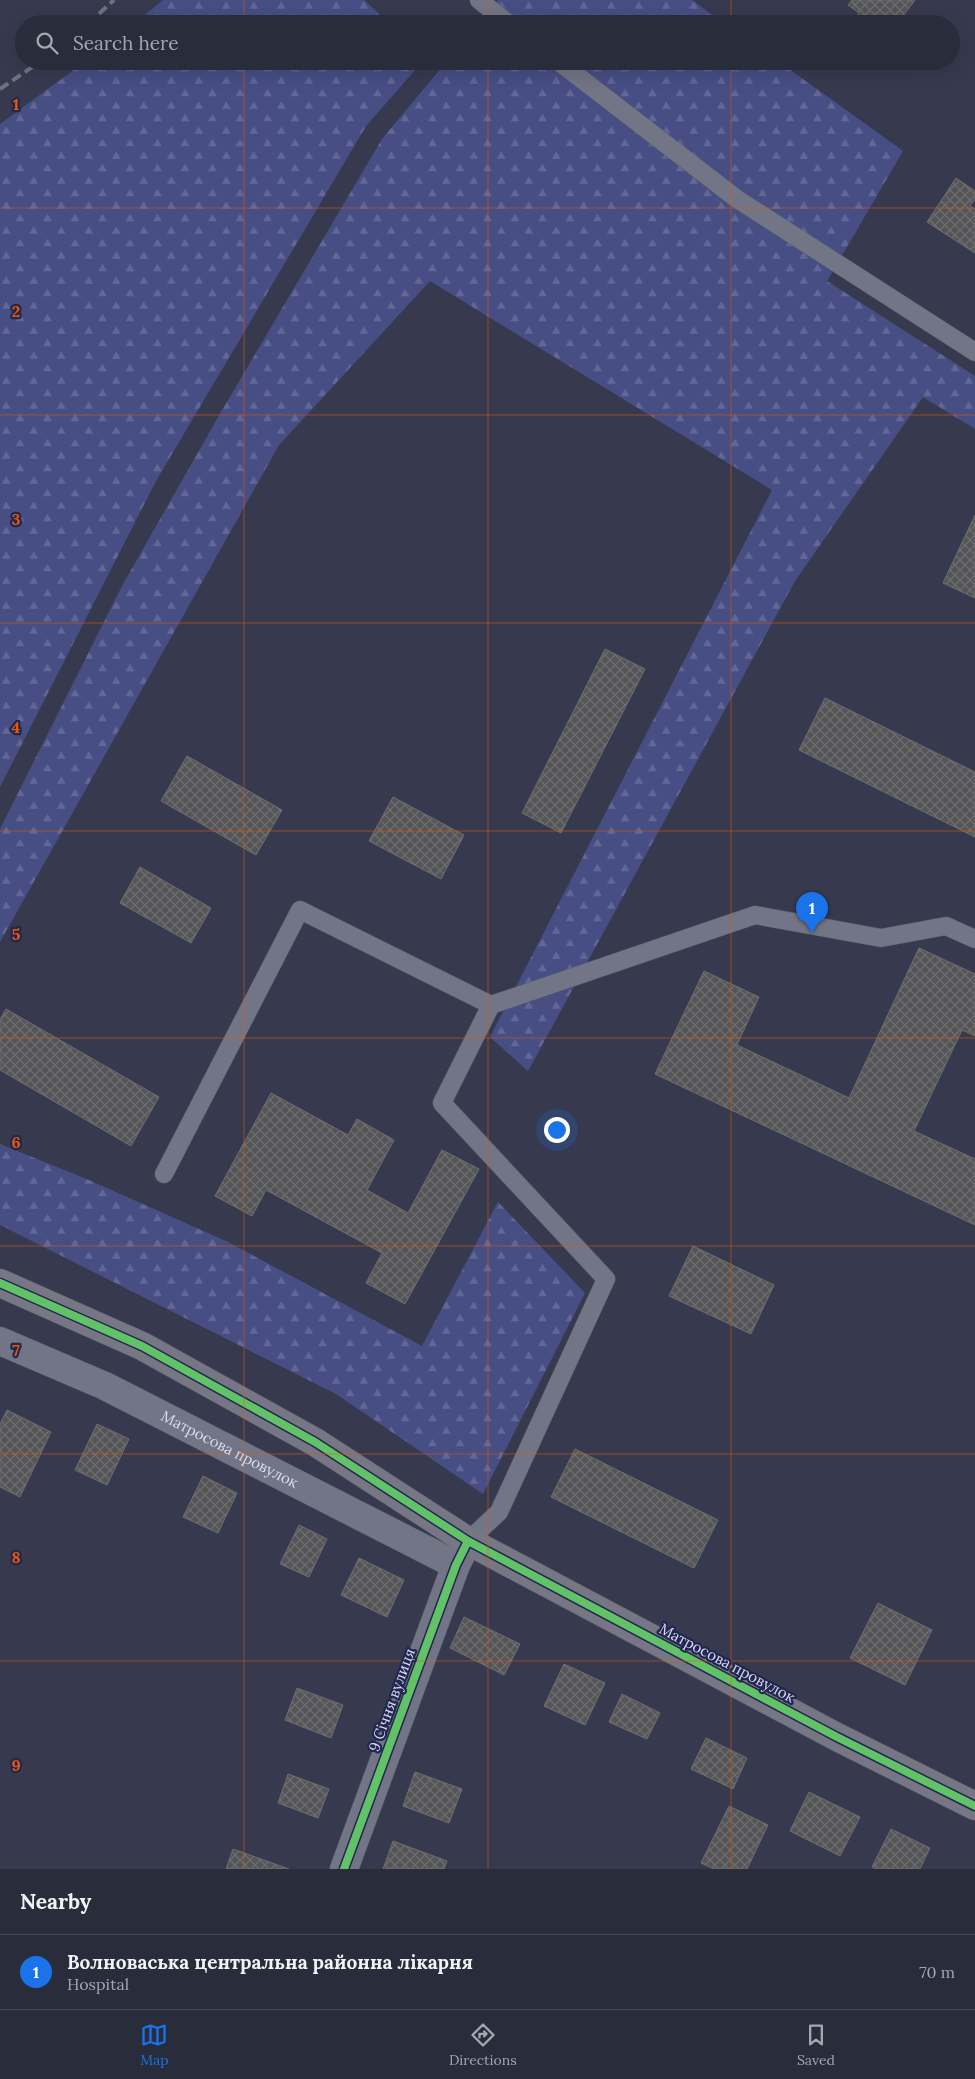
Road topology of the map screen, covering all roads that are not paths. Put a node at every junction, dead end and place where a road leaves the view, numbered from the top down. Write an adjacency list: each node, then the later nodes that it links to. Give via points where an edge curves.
1 (479, 0): 2 (lane)
2 (498, 15)
3 (570, 70): 4 (lane, via 737,199)
4 (975, 352)
5 (975, 939): 6 (lane, via 946,926 881,938 755,915)
6 (491, 1005): 7 (lane, via 300,910); 10 (lane, via 442,1103 606,1279 499,1512)
7 (164, 1174)
8 (0, 1283): 10 (street, Матросова провулок, via 142,1346 315,1442)
9 (0, 1340): 11 (street, Матросова провулок, via 105,1386)
10 (468, 1541): 11 (street, 9 Січня вулиця); 12 (street, Матросова провулок, via 836,1737)
11 (456, 1565): 13 (street, 9 Січня вулиця)
12 (975, 1806)
13 (344, 1869)

